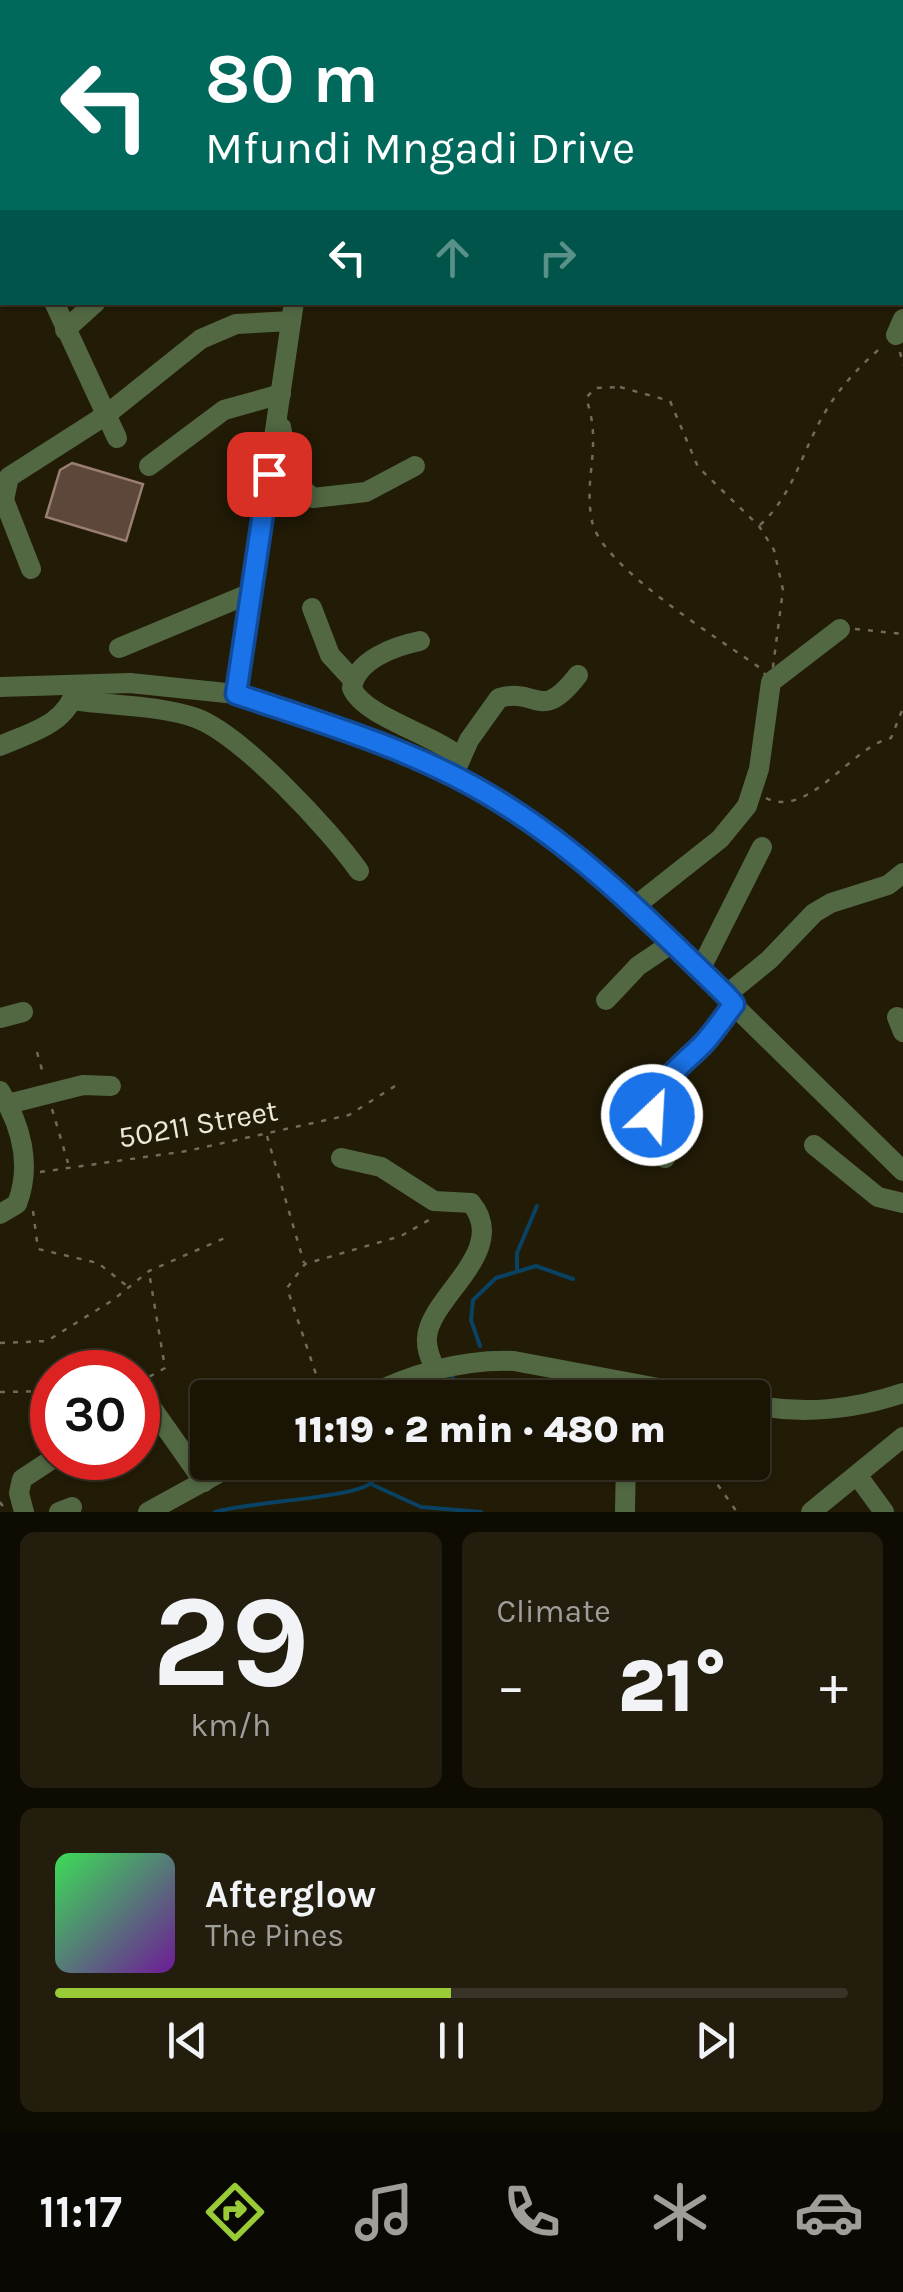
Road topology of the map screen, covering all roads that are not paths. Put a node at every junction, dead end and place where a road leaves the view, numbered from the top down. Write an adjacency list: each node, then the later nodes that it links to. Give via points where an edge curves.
1 (55, 305): 4 (street)
2 (93, 305): 4 (street)
3 (292, 312): 5 (street); 6 (street, via 200,339)
4 (65, 330): 6 (street)
5 (279, 404): 8 (street, via 224,410); 9 (street, via 290,479 313,498 366,492); 11 (street)
6 (106, 415): 7 (street); 10 (street, via 6,481 4,500)
7 (117, 438)
8 (149, 466)
9 (415, 466)
10 (30, 569)
11 (252, 593): 15 (street); 20 (street)
12 (312, 608): 17 (street, via 330,654)
13 (840, 630): 26 (street, via 771,682 754,788 737,822)
14 (420, 641): 17 (street, via 376,658)
15 (118, 648)
16 (578, 675): 22 (street, via 548,702 499,698)
17 (353, 680): 22 (street, via 361,703 425,734)
18 (0, 687): 19 (street)
19 (75, 691): 20 (street, via 181,686); 21 (street, via 52,723); 24 (street, via 205,722 310,810)
20 (236, 694): 22 (street)
21 (0, 746)
22 (457, 767): 26 (street)
23 (762, 847): 28 (street)
24 (359, 871)
25 (903, 873): 29 (street, via 814,913)
26 (634, 906): 27 (street)
27 (672, 943): 28 (street); 30 (street)
28 (700, 970): 29 (street)
29 (730, 999): 37 (street, via 706,1041 675,1068 655,1100 653,1122); 38 (street)
30 (606, 1000)
31 (22, 1012): 32 (street)
32 (0, 1018)
33 (111, 1086): 34 (street)
34 (4, 1098): 40 (street, via 22,1141 24,1176 17,1204)
35 (814, 1144): 39 (street, via 878,1197)
36 (341, 1158): 41 (street, via 370,1162 427,1198 471,1202 478,1212 475,1254 428,1330)
37 (665, 1158)
38 (903, 1170)
39 (903, 1203)
40 (0, 1214)
41 (435, 1369): 42 (street); 43 (street, via 514,1361)
42 (408, 1380)
43 (587, 1380)
44 (903, 1393): 45 (street, via 816,1412)
45 (770, 1407)
46 (160, 1420): 52 (street)
47 (903, 1437): 49 (street)
48 (30, 1474): 54 (street, via 19,1492)
49 (857, 1476): 56 (street); 57 (street)
50 (208, 1480): 52 (street)
51 (626, 1480): 53 (street)
52 (204, 1482): 55 (street)
53 (625, 1510)
54 (24, 1512)
55 (148, 1512)
56 (811, 1512)
57 (884, 1512)

